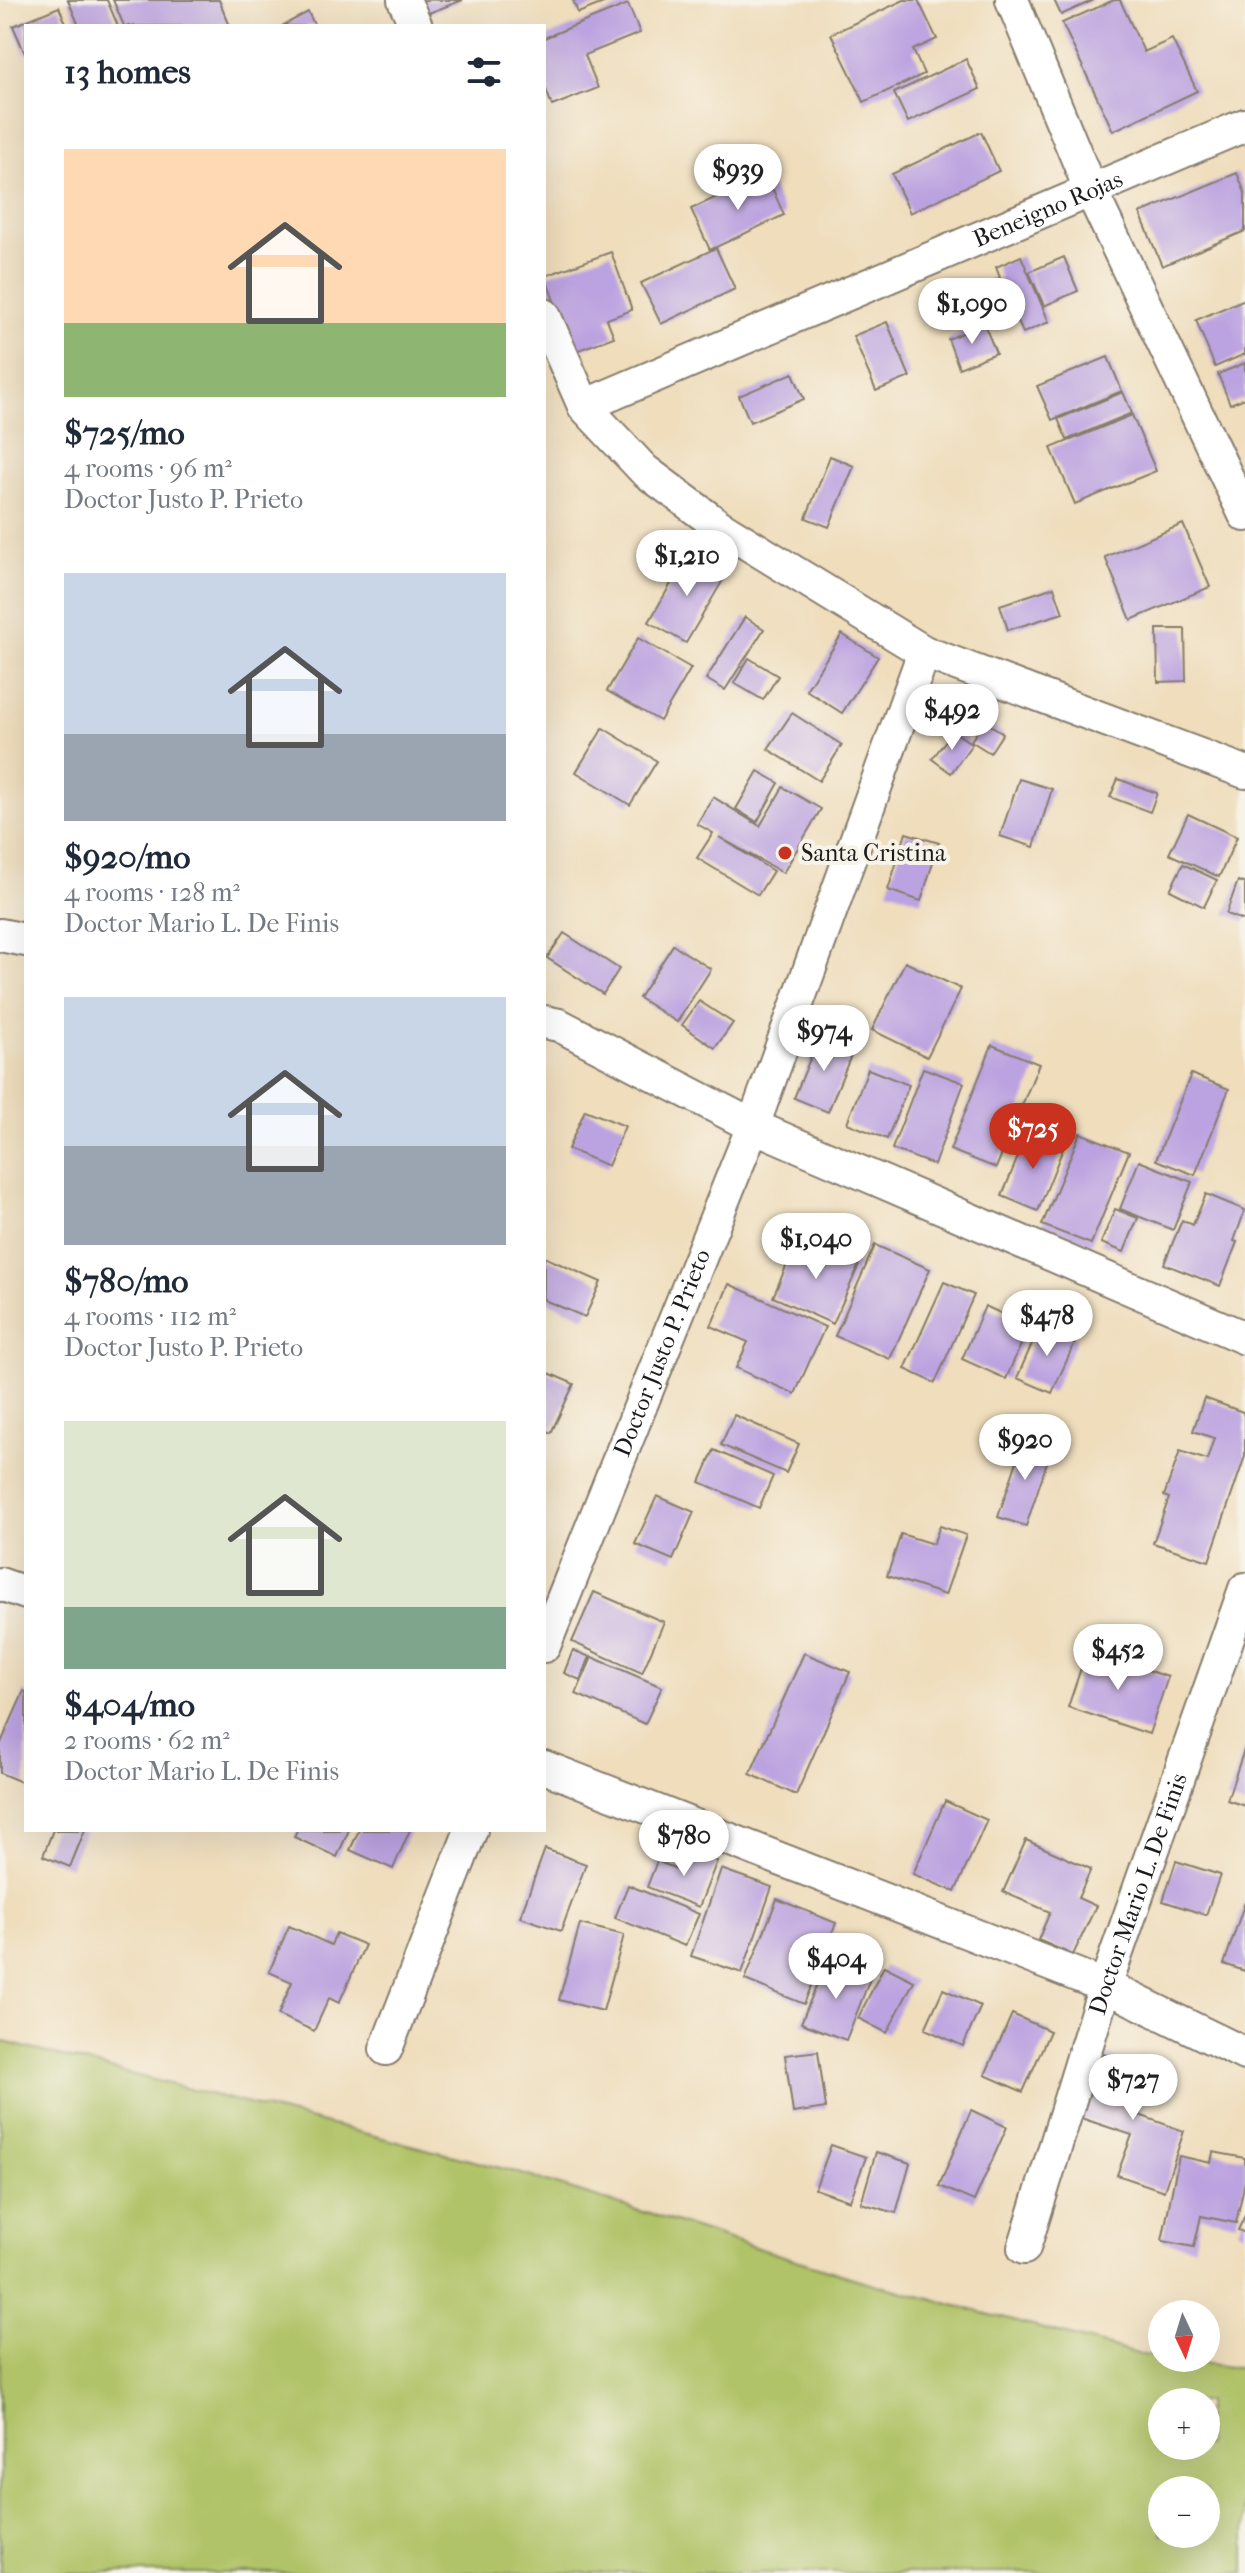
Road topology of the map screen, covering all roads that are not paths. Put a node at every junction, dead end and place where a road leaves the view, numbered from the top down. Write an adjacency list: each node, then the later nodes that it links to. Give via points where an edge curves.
1 (404, 0): 3 (street)
2 (1012, 0): 5 (street)
3 (415, 24)
4 (1245, 125): 5 (street, Beneigno Rojas)
5 (1090, 189): 7 (street, Beneigno Rojas); 8 (street)
6 (546, 320): 7 (street)
7 (584, 406): 9 (street, via 644,470 719,526)
8 (1245, 515)
9 (924, 652): 10 (street); 14 (street, Doctor Justo P. Prieto)
10 (1245, 772)
11 (0, 935): 12 (street)
12 (24, 940)
13 (546, 1022): 14 (street)
14 (753, 1126): 15 (street); 19 (street, Doctor Justo P. Prieto)
15 (1245, 1338)
16 (0, 1584): 18 (street)
17 (1245, 1589): 22 (street, Doctor Mario L. De Finis)
18 (24, 1592)
19 (546, 1641)
20 (546, 1768): 22 (street)
21 (470, 1832): 23 (street)
22 (1105, 1986): 24 (street); 25 (street, Doctor Mario L. De Finis)
23 (386, 2049)
24 (1245, 2054)
25 (1024, 2248)

